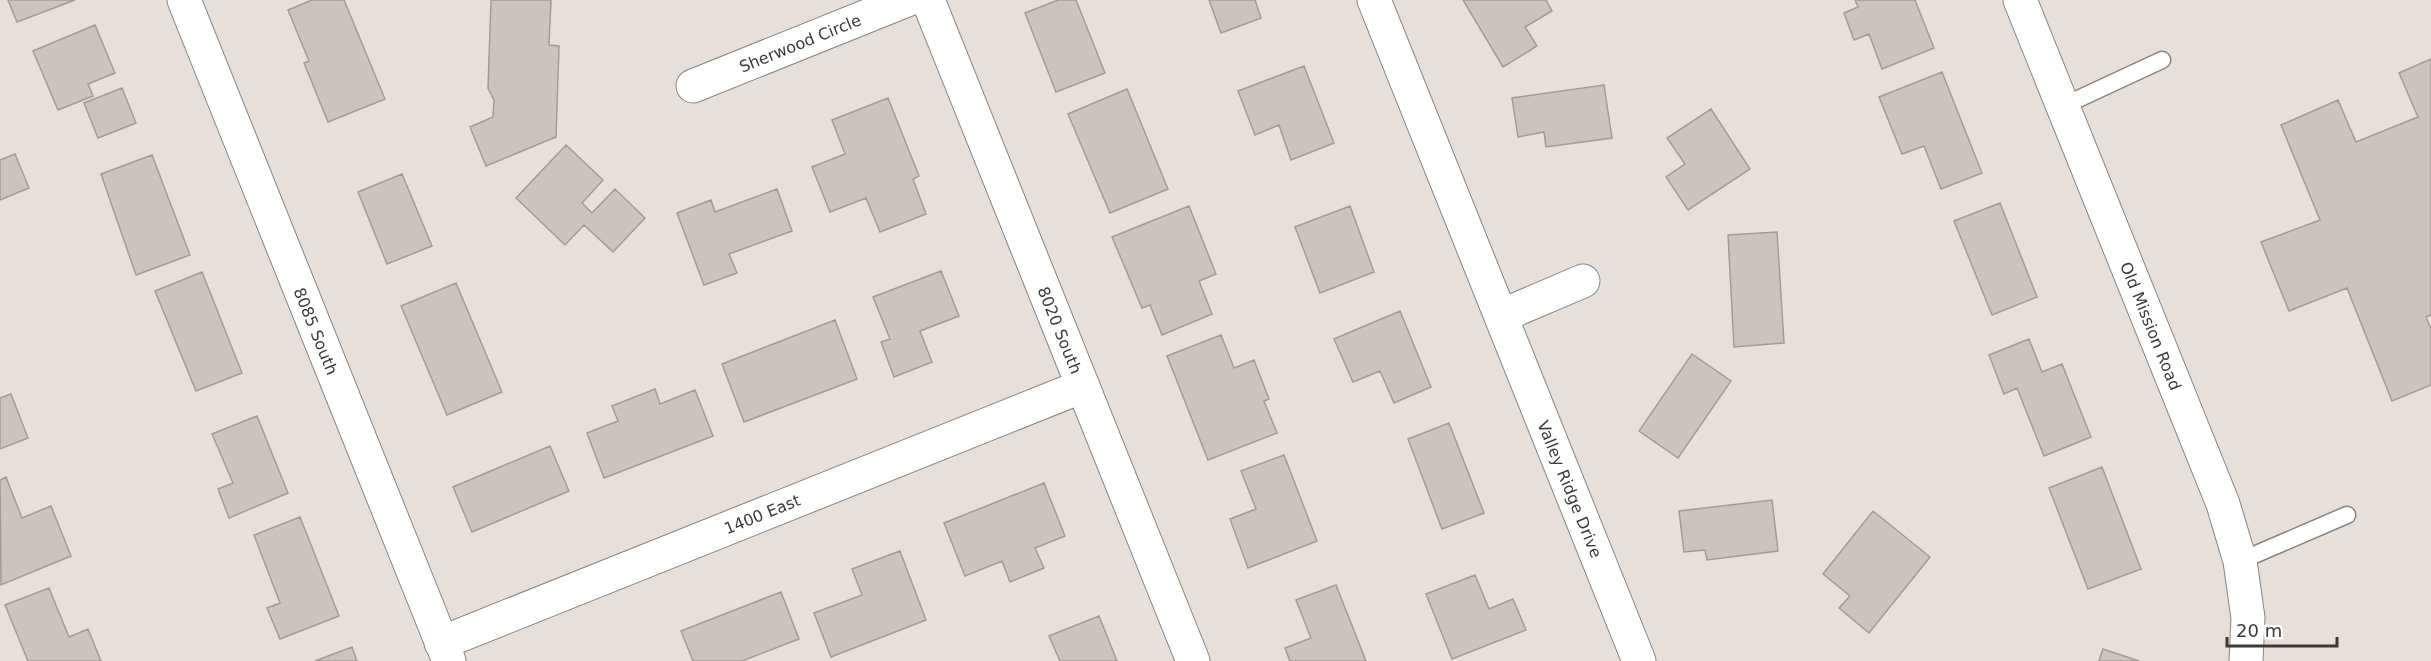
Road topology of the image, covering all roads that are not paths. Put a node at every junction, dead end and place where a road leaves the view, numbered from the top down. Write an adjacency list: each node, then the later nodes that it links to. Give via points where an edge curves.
1 (184, 0): 14 (street, 8085 South)
2 (907, 0): 7 (street, Sherwood Circle)
3 (928, 0): 11 (street, 8020 South)
4 (1374, 0): 10 (street, Valley Ridge Drive)
5 (2020, 0): 8 (street, Old Mission Road)
6 (2162, 60): 8 (lane)
7 (693, 86)
8 (2063, 106): 13 (street, Old Mission Road, via 2223,504)
9 (1583, 281): 10 (street)
10 (1500, 316): 16 (street, Valley Ridge Drive)
11 (1083, 386): 14 (street, 1400 East); 15 (street, 8020 South)
12 (2347, 515): 13 (lane)
13 (2240, 561): 17 (street, Old Mission Road, via 2248,618)
14 (445, 652)
15 (1193, 661)
16 (1639, 661)
17 (2246, 661)

